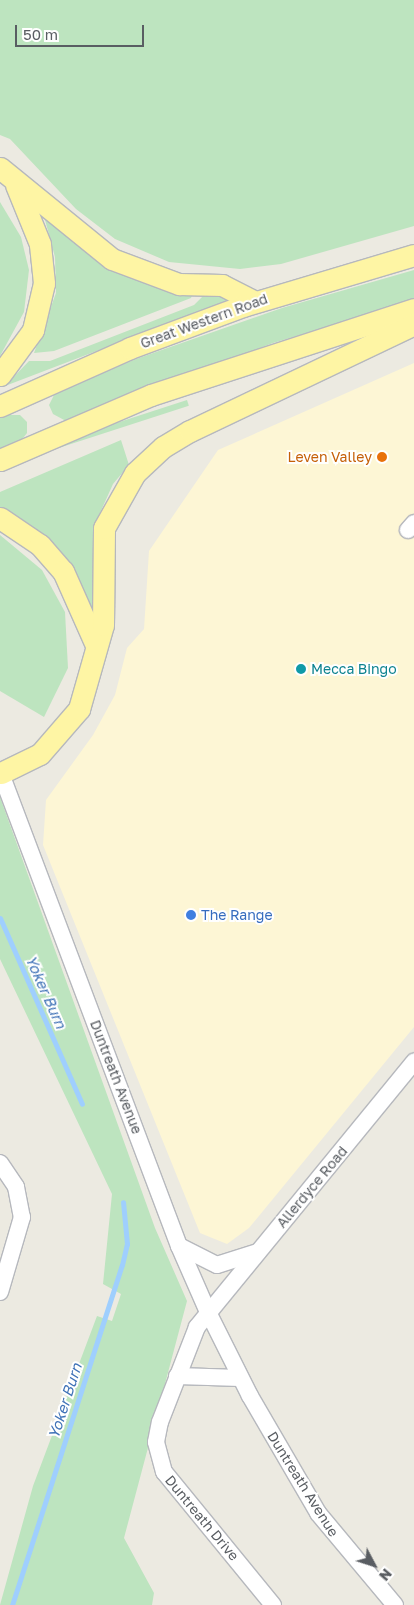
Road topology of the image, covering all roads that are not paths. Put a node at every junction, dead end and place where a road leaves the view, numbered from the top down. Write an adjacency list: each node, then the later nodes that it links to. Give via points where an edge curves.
1 (7, 174): 3 (main road, via 112,259 179,284 222,285); 6 (main road, via 40,244 44,283 32,330)
2 (414, 255): 3 (main road, Great Western Road)
3 (255, 302): 7 (main road, Great Western Road, via 130,348)
4 (414, 309): 8 (main road, via 160,392)
5 (414, 324): 10 (main road, via 190,431 162,447 135,473 104,528 103,625)
6 (0, 375)
7 (0, 406)
8 (0, 460)
9 (0, 518): 10 (main road, via 40,544 63,571)
10 (95, 643): 11 (main road, via 88,688 67,726 40,754)
11 (0, 772): 14 (street, Duntreath Avenue)
12 (414, 1062): 15 (street, Allerdyce Road)
13 (0, 1163): 16 (street, via 16,1187 22,1217)
14 (179, 1246): 15 (street, via 217,1266); 17 (street, Duntreath Avenue)
15 (258, 1252): 17 (street, Allerdyce Road)
16 (0, 1292)
17 (208, 1312): 18 (street, Duntreath Drive, via 197,1327); 19 (street, Duntreath Avenue)
18 (177, 1376): 19 (street); 20 (street, Duntreath Drive, via 157,1433 164,1472)
19 (240, 1378): 21 (street, Duntreath Avenue, via 318,1513)
20 (273, 1605)
21 (395, 1605)

